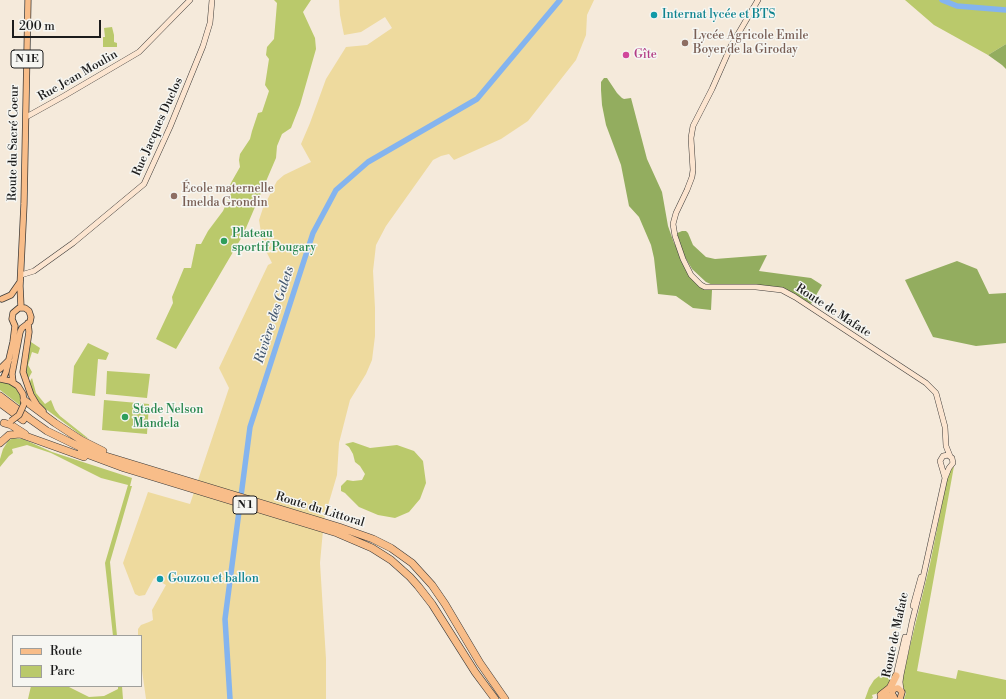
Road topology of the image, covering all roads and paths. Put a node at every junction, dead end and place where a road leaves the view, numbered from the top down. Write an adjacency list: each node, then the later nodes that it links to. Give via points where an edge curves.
1 (28, 0): 5 (main road, Route du Sacré Coeur / N 1E)
2 (190, 0): 5 (main road, Rue Jean Moulin, via 139,52)
3 (212, 0): 6 (main road, Rue Jacques Duclos, via 210,23 203,46 144,184 73,243)
4 (758, 0): 22 (main road, Route de Mafate, via 731,46 693,126 692,177 673,224 674,236 683,259 692,275 706,287 756,287 782,290 795,296 926,383 936,393 945,427)
5 (26, 116): 6 (main road, Route du Sacré Coeur / N 1E)
6 (20, 280): 7 (main road, via 14,293); 8 (main road, Route du Sacré Coeur / N 1E)
7 (2, 299)
8 (23, 307): 9 (main road, via 17,308 13,313 12,319); 10 (main road, via 31,315)
9 (15, 323): 10 (main road, via 20,326); 11 (main road)
10 (26, 324): 14 (main road, via 20,332); 19 (main road, via 29,332 24,376 35,402)
11 (10, 358): 12 (main road); 13 (main road, via 6,374)
12 (0, 369)
13 (1, 379): 14 (main road)
14 (13, 382): 16 (main road, via 21,391)
15 (0, 396): 26 (highway, Route du Littoral / N 1, via 36,424 60,438 86,450)
16 (24, 402): 18 (main road, bridge, via 21,414); 19 (highway)
17 (0, 403): 27 (highway, Route du Littoral / N 1, via 62,444)
18 (4, 423): 20 (highway)
19 (55, 423): 26 (highway, via 97,449)
20 (34, 439): 21 (highway, via 15,434 6,436); 27 (highway)
21 (0, 443)
22 (946, 446): 23 (main road, Route de Mafate); 24 (main road, Route de Mafate)
23 (943, 456): 24 (main road); 25 (main road, via 940,461)
24 (950, 456): 28 (main road, via 954,462)
25 (942, 466): 28 (main road); 30 (main road, Route de Mafate)
26 (142, 467): 29 (highway, Route du Littoral / N 1)
27 (124, 468): 29 (highway, Route du Littoral / N 1)
28 (950, 468): 30 (main road, Route de Mafate)
29 (153, 474): 31 (highway, Route du Littoral / N 1)
30 (945, 478): 32 (main road, Route de Mafate)
31 (338, 530): 36 (highway, Route du Littoral / N 1, via 377,550 410,577 432,604); 37 (highway, Route du Littoral / N 1, via 373,539 391,548 422,572)
32 (926, 563): 33 (main road, Route de Mafate, via 918,583); 34 (main road, Route de Mafate)
33 (896, 676): 34 (main road, Route de Mafate); 35 (highway, via 890,688)
34 (896, 695): 35 (highway)
35 (880, 698)
36 (495, 699)
37 (505, 699)

